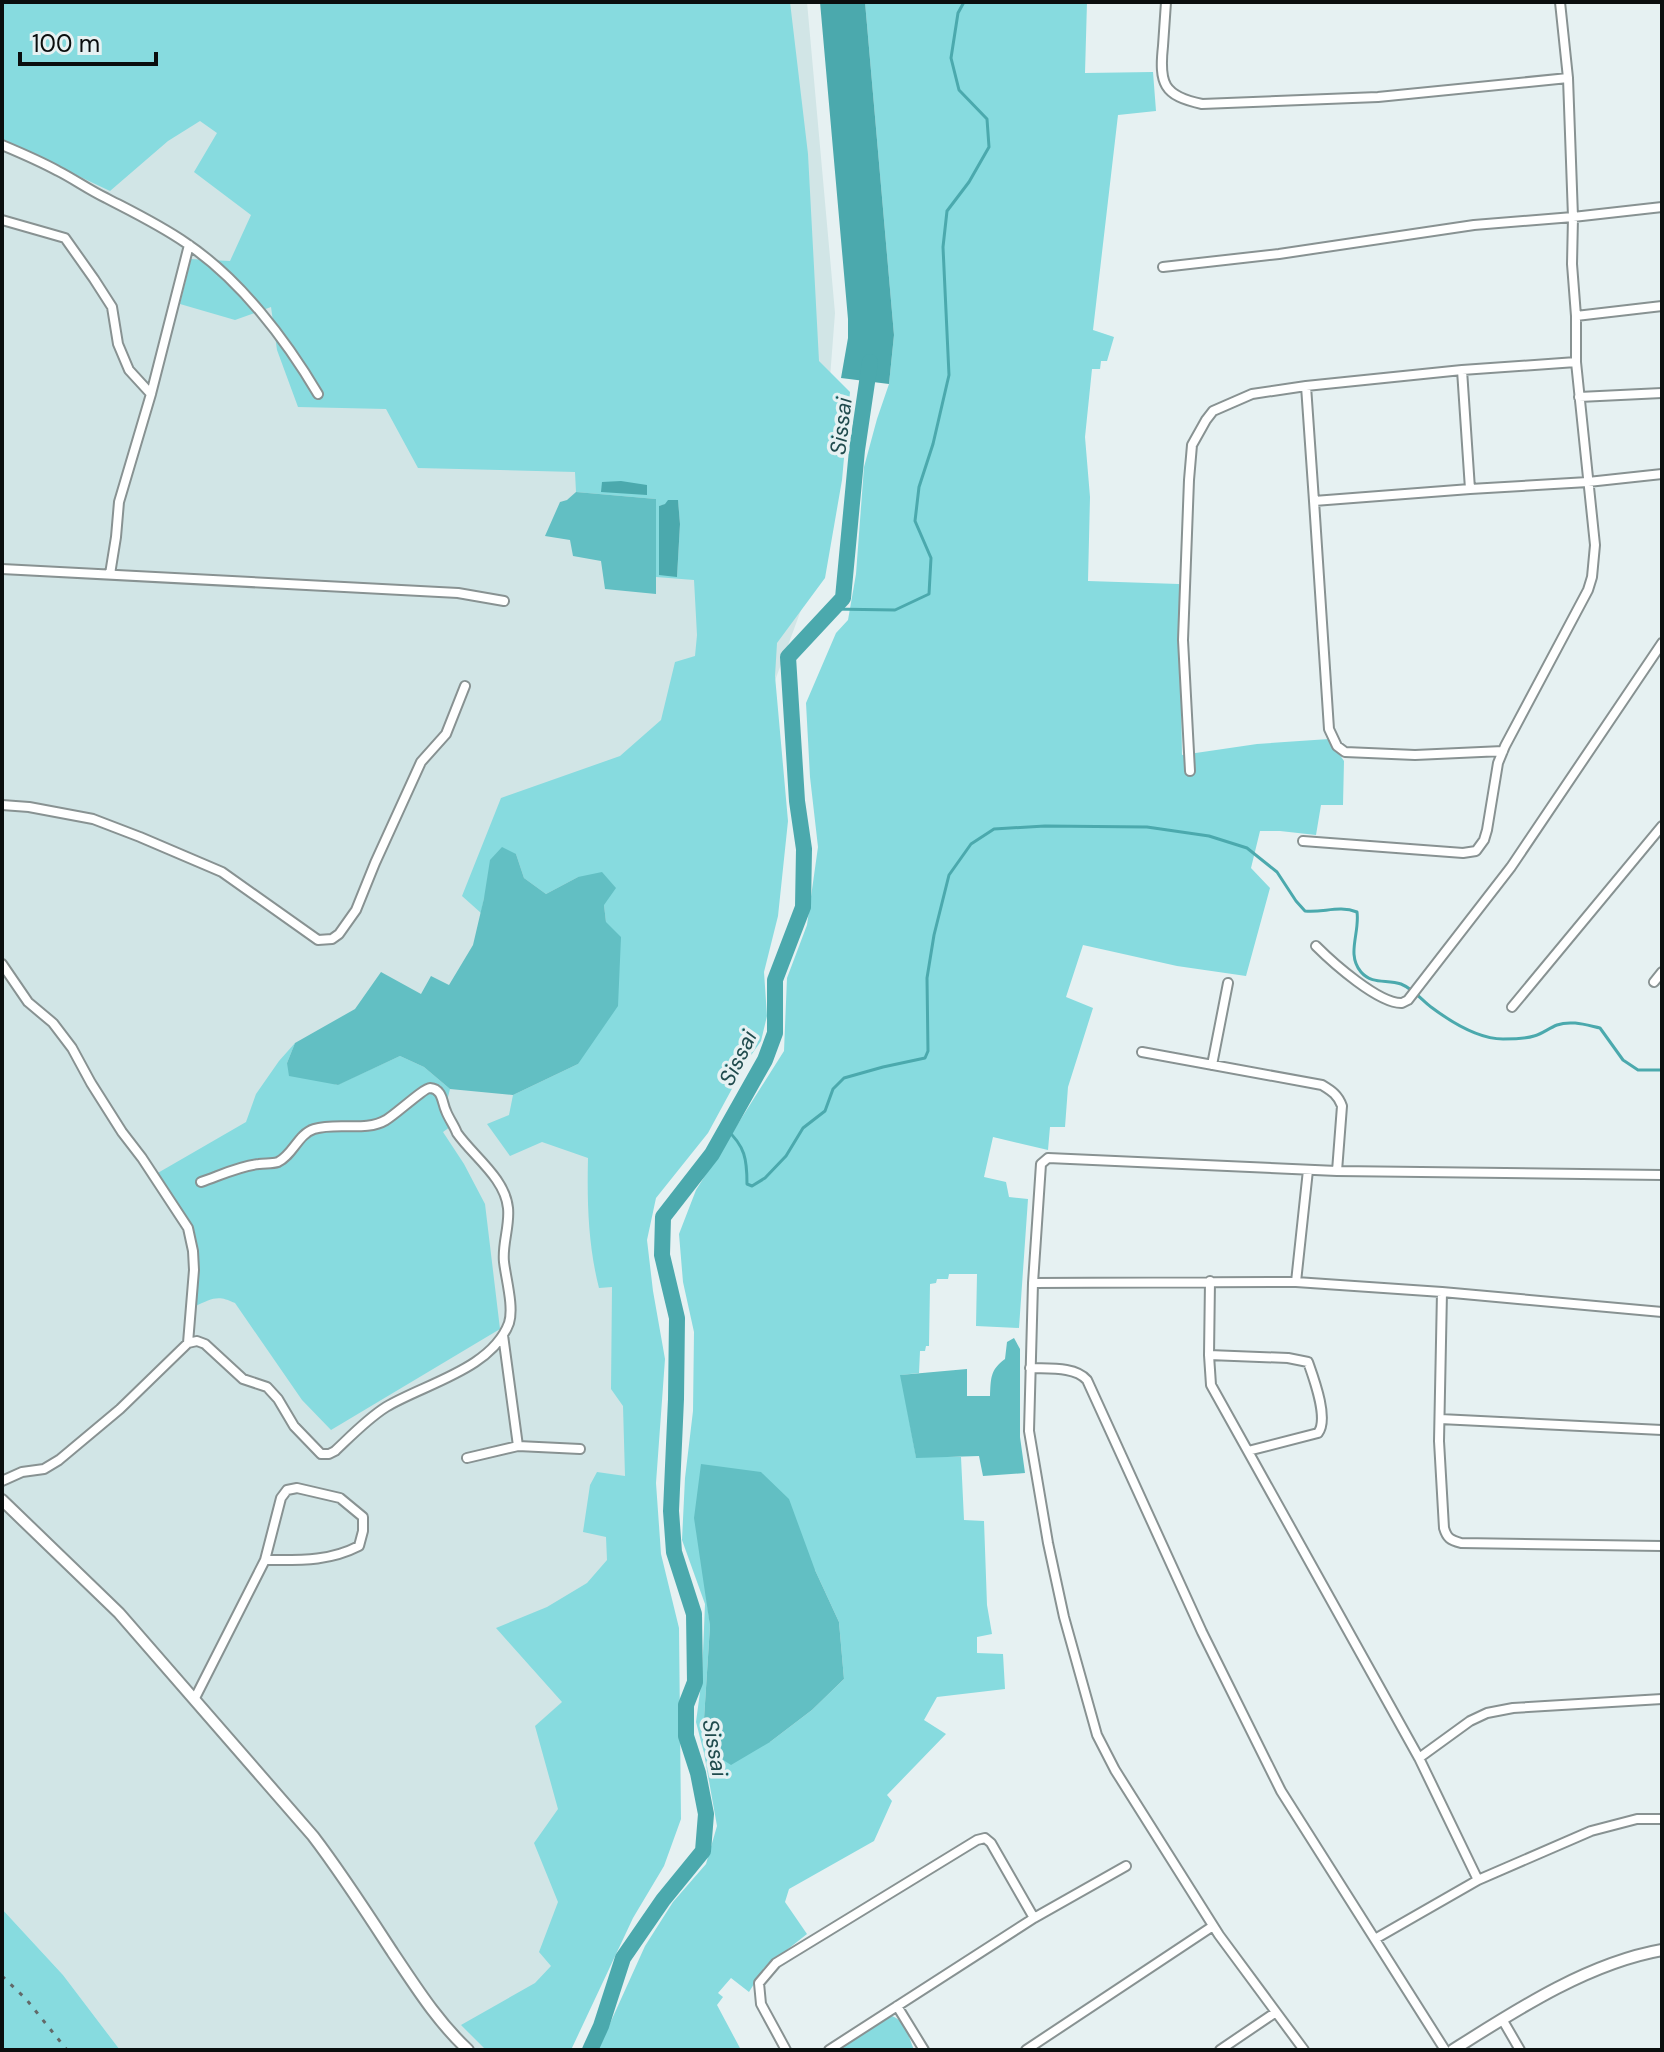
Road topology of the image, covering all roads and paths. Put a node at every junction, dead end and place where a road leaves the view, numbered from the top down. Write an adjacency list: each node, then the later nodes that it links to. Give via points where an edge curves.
1 (1166, 2): 3 (street, via 1160,70 1164,83 1176,96 1202,104 1378,97)
2 (1560, 2): 3 (street)
3 (1568, 78): 6 (street)
4 (2, 145): 8 (street, via 134,211)
5 (1662, 207): 6 (street)
6 (1573, 217): 9 (street, via 1474,225); 11 (street)
7 (2, 220): 16 (street, via 65,238 112,307 129,370)
8 (189, 245): 16 (street); 17 (street, via 264,316)
9 (1163, 267)
10 (1662, 306): 11 (street)
11 (1576, 316): 12 (street)
12 (1576, 362): 13 (street); 18 (street)
13 (1462, 370): 14 (street); 21 (street)
14 (1306, 386): 22 (street); 29 (street, via 1252,394 1213,411 1192,445 1183,640)
15 (1662, 393): 18 (street)
16 (151, 394): 24 (street, via 119,502)
17 (318, 394)
18 (1579, 397): 20 (street)
19 (1662, 474): 20 (street)
20 (1588, 482): 21 (street); 28 (street, via 1595,545 1588,590)
21 (1470, 489): 22 (street)
22 (1314, 501): 28 (street, via 1329,729 1337,746 1345,752 1415,755)
23 (2, 569): 24 (street)
24 (110, 574): 25 (street, via 458,593)
25 (504, 601)
26 (1662, 643): 33 (street, via 1511,867 1408,1000 1386,1001)
27 (465, 686): 30 (street, via 446,734 421,762 356,910 339,934 324,941 222,872 140,837 93,819)
28 (1503, 751): 32 (street, via 1487,830 1476,851)
29 (1190, 771)
30 (2, 805)
31 (1662, 826): 38 (street)
32 (1303, 841)
33 (1316, 946)
34 (2, 964): 51 (street, via 28,1002 72,1048 188,1228 194,1270)
35 (1662, 972): 36 (street)
36 (1654, 982)
37 (1228, 983): 40 (street)
38 (1512, 1007)
39 (1142, 1052): 40 (street)
40 (1212, 1065): 42 (street, via 1322,1085 1334,1093 1342,1106)
41 (1308, 1170): 42 (street); 46 (street); 47 (street, via 1048,1158 1040,1169)
42 (1337, 1171): 43 (street)
43 (1662, 1175)
44 (201, 1182): 50 (street, via 276,1162 311,1130 374,1126 426,1089 437,1091 457,1133 498,1182 508,1206 503,1255 511,1311)
45 (1210, 1281): 46 (street); 47 (street); 52 (street)
46 (1296, 1282): 48 (street)
47 (1033, 1283): 53 (street)
48 (1442, 1292): 49 (street); 54 (street)
49 (1662, 1312)
50 (503, 1335): 51 (street, via 492,1350 468,1365 384,1408 326,1455 294,1426 267,1387 243,1379 205,1344); 56 (street)
51 (188, 1343): 60 (street, via 59,1460)
52 (1209, 1355): 58 (street, via 1211,1385); 58 (street, via 1308,1362 1322,1417 1318,1433)
53 (1030, 1368): 71 (street, via 1029,1431 1048,1543 1097,1735); 72 (street, via 1076,1372 1087,1380 1281,1791)
54 (1440, 1419): 55 (street); 62 (street, via 1444,1528 1450,1540)
55 (1662, 1430)
56 (518, 1446): 57 (street); 59 (street)
57 (580, 1449)
58 (1248, 1451): 66 (street)
59 (467, 1458)
60 (2, 1481)
61 (2, 1500): 64 (street, via 119,1613)
62 (1662, 1546)
63 (265, 1560): 63 (street, via 287,1490 340,1498 363,1517 359,1546 343,1554); 64 (street)
64 (195, 1698): 77 (street, via 313,1836 423,1999)
65 (1662, 1699): 66 (street, via 1487,1713)
66 (1419, 1758): 69 (street)
67 (1662, 1819): 69 (street, via 1637,1819 1591,1831)
68 (1126, 1866): 70 (street)
69 (1478, 1880): 72 (street)
70 (1034, 1918): 74 (street); 78 (street, via 991,1843 977,1840 776,1963 759,1983 761,2004)
71 (1213, 1926): 75 (street); 81 (street)
72 (1375, 1939): 84 (street)
73 (1662, 1950): 76 (street, via 1593,1971)
74 (897, 2006): 79 (street); 80 (street)
75 (1276, 2012): 82 (street); 83 (street)
76 (1502, 2019): 85 (street); 86 (street)
77 (468, 2050)
78 (786, 2050)
79 (829, 2050)
80 (924, 2050)
81 (1026, 2050)
82 (1220, 2050)
83 (1304, 2050)
84 (1445, 2050)
85 (1453, 2050)
86 (1520, 2050)

